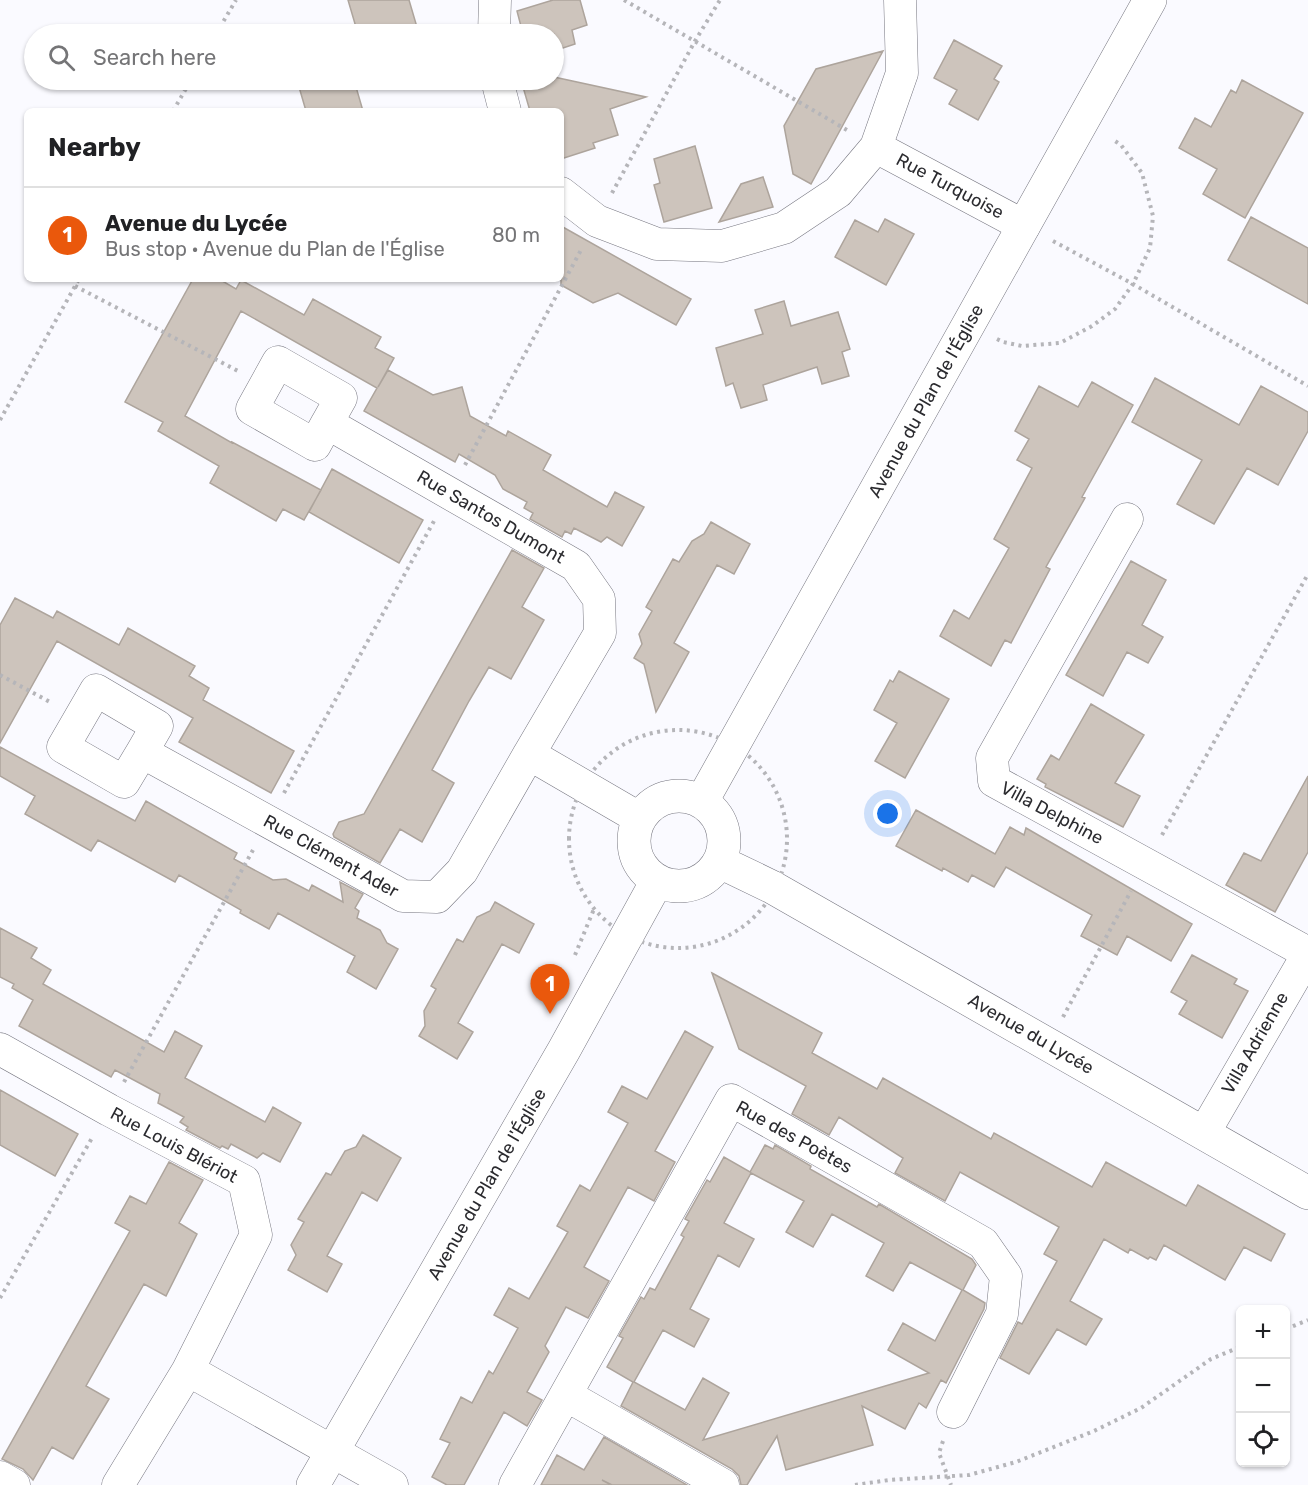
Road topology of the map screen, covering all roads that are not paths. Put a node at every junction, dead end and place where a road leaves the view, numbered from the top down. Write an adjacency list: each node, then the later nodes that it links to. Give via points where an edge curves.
1 (495, 0): 4 (street)
2 (900, 0): 7 (street, Rue Turquoise, via 902,73)
3 (1150, 0): 9 (street, Avenue du Plan de l'Église)
4 (494, 24)
5 (500, 90): 6 (street)
6 (504, 108)
7 (876, 147): 8 (street, Rue Turquoise, via 838,192 784,228 722,246 657,244 597,221); 9 (street, Rue Turquoise)
8 (564, 195)
9 (1024, 226): 14 (street, Avenue du Plan de l'Église)
10 (327, 423): 10 (street, via 341,398 278,362 252,409 315,444); 13 (street, Rue Santos Dumont, via 576,566 599,599 600,633)
11 (1127, 519): 18 (street, Villa Delphine, via 992,758 994,781)
12 (142, 752): 12 (street, via 157,726 96,690 63,747 124,782); 13 (street, Rue Clément Ader, via 403,896 437,897 462,871)
13 (529, 754): 15 (street)
14 (702, 801): 15 (street, via 674,795 660,799); 16 (street, via 713,810 723,828)
15 (639, 818): 17 (street, via 634,846 642,866)
16 (720, 862): 17 (street, via 711,874 692,884 671,886); 20 (street, Avenue du Lycée, via 772,887)
17 (657, 881): 25 (street, Avenue du Plan de l'Église)
18 (1308, 954): 20 (street, Villa Adrienne)
19 (0, 1049): 22 (street, Rue Louis Blériot, via 244,1181 256,1235)
20 (1204, 1133): 21 (street, Avenue du Lycée)
21 (1308, 1192)
22 (188, 1370): 25 (street); 28 (street, Rue Louis Blériot)
23 (566, 1395): 24 (street, Rue des Poètes, via 731,1100 983,1243 1005,1276 1002,1314); 31 (street, Rue des Poètes); 32 (street)
24 (953, 1412)
25 (332, 1452): 29 (street, Avenue du Plan de l'Église); 30 (street)
26 (0, 1477): 27 (street)
27 (14, 1485)
28 (118, 1485)
29 (314, 1485)
30 (392, 1485)
31 (515, 1485)
32 (723, 1485)

